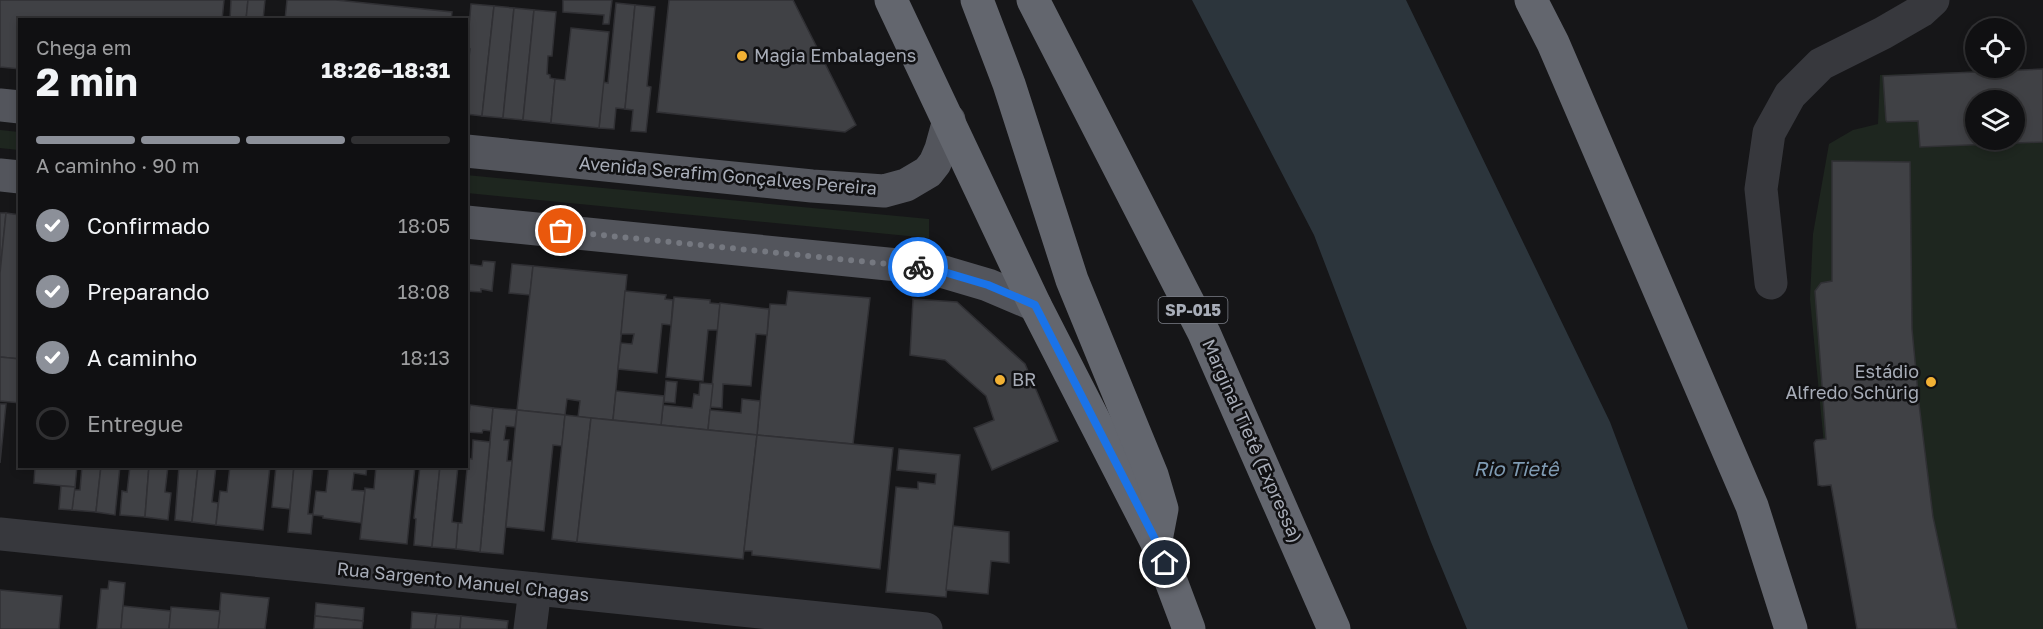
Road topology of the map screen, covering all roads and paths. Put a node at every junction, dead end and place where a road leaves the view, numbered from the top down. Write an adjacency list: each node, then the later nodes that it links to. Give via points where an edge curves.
1 (891, 0): 8 (highway)
2 (977, 0): 16 (highway, via 1009,84 1072,280 1152,475 1162,509)
3 (1033, 0): 21 (highway, Marginal Tietê (Expressa) / SP-015, via 1204,333)
4 (1531, 0): 22 (highway, via 1558,54 1752,506)
5 (1933, 0): 13 (street, via 1921,11 1821,64 1790,95 1769,133 1761,189)
6 (0, 105): 7 (main road)
7 (18, 106)
8 (949, 120): 9 (main road, Avenida Serafim Gonçalves Pereira, via 941,149 928,172 906,185 884,191); 14 (highway)
9 (468, 151)
10 (0, 175): 11 (main road)
11 (18, 177)
12 (468, 222): 14 (main road, via 908,266 988,285)
13 (1771, 282)
14 (1035, 305): 16 (highway)
15 (0, 534): 17 (street, Rua Sargento Manuel Chagas)
16 (1156, 541): 20 (highway)
17 (535, 590): 18 (street); 19 (street, Rua Sargento Manuel Chagas)
18 (530, 629)
19 (926, 629)
20 (1190, 629)
21 (1334, 629)
22 (1791, 629)

